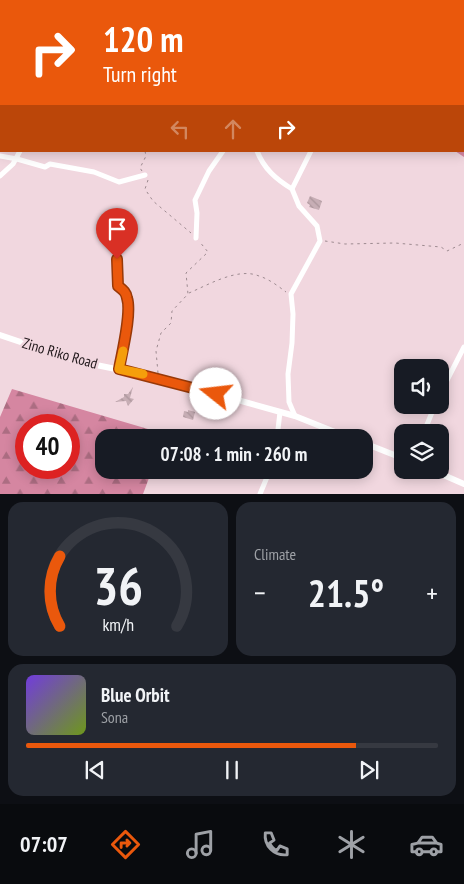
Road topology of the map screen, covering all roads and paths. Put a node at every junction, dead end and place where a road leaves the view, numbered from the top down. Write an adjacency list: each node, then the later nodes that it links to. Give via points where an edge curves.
1 (20, 152): 7 (street)
2 (145, 152): 8 (path, via 140,168)
3 (222, 152): 11 (street, via 195,200)
4 (256, 152): 10 (street, via 262,164 277,180)
5 (310, 152): 10 (street)
6 (0, 156): 7 (street)
7 (17, 158): 8 (street, via 45,167 50,164 94,172 119,182); 9 (street)
8 (145, 175): 11 (path, via 148,179 145,189 153,201)
9 (0, 176)
10 (292, 189): 12 (street, via 299,206 317,226)
11 (196, 238): 15 (path, via 208,252 186,273)
12 (320, 241): 13 (path, via 395,243 441,247 446,251); 16 (street)
13 (464, 243)
14 (117, 259): 19 (street, via 118,286 128,300 127,332)
15 (188, 294): 16 (path, via 238,274 258,275); 21 (path, via 172,311 171,323 161,333 156,351)
16 (291, 294): 23 (street, via 288,374 289,402)
17 (0, 335): 19 (street, Zino Riko Road, via 77,361)
18 (464, 346): 20 (street)
19 (119, 369): 21 (street, Zino Riko Road)
20 (449, 376)
21 (159, 378): 22 (street, Zino Riko Road)
22 (280, 412): 23 (street, Zino Riko Road); 24 (street)
23 (295, 416): 25 (street, Zino Riko Road)
24 (278, 429)
25 (328, 429)
26 (373, 447): 27 (street)
27 (394, 455)
28 (449, 477): 30 (street)
29 (266, 479): 31 (street)
30 (464, 484)
31 (260, 494)

